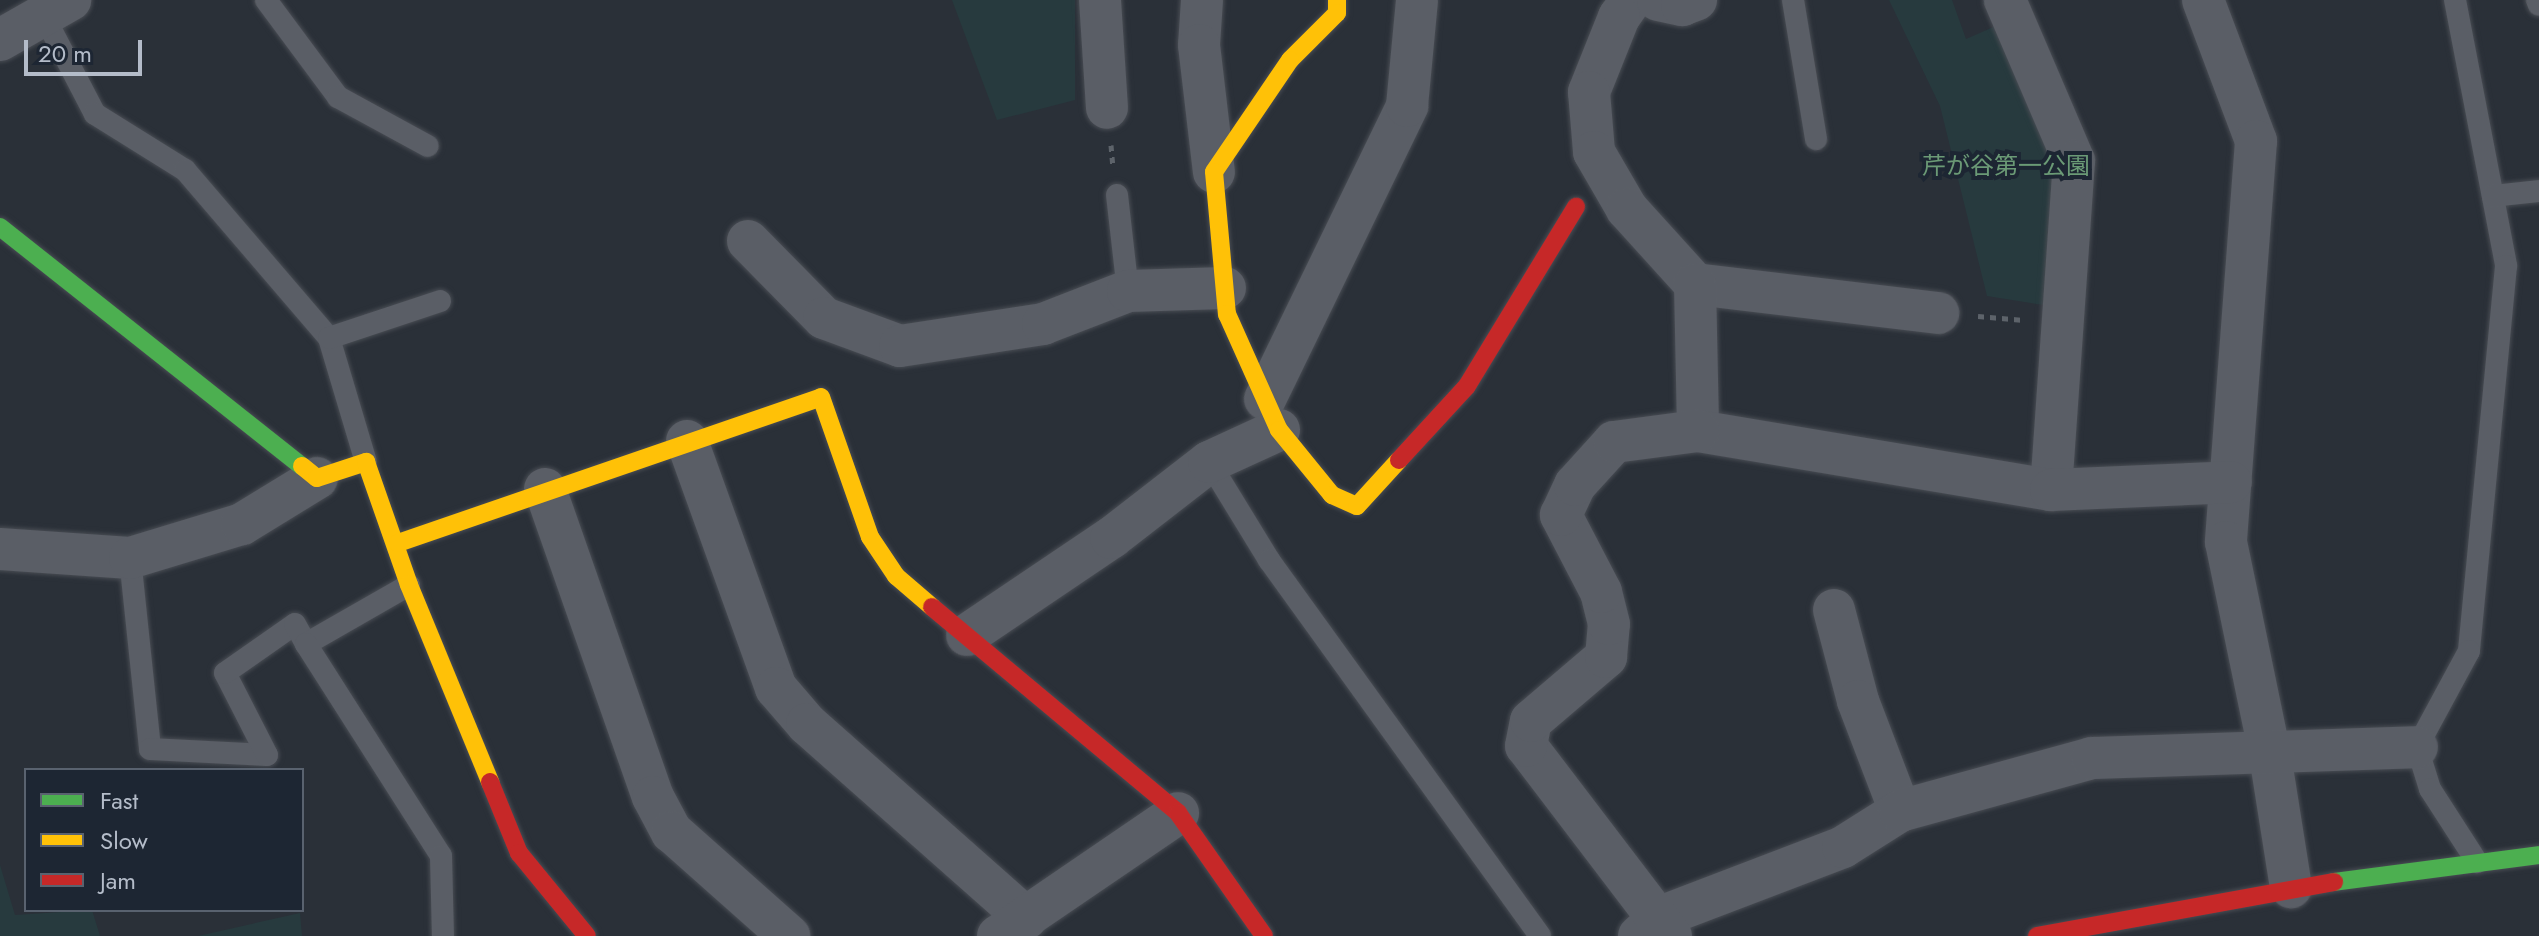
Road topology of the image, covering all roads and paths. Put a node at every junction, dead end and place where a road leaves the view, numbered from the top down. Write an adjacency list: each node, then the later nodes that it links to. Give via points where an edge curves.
1 (266, 0): 17 (lane, via 338,97)
2 (1100, 0): 15 (street)
3 (1202, 0): 18 (street, via 1199,45)
4 (1337, 0): 18 (street, via 1337,13 1290,60)
5 (1417, 0): 32 (street, via 1407,106)
6 (1631, 0): 25 (street, via 1589,92 1594,152 1627,209)
7 (1658, 0): 8 (street, via 1682,5)
8 (1696, 0)
9 (1793, 0): 16 (lane)
10 (2005, 0): 30 (street, via 2074,161)
11 (2203, 0): 38 (street, via 2256,141)
12 (2455, 0): 21 (lane)
13 (58, 9): 14 (street); 31 (lane, via 95,114 185,170)
14 (0, 40)
15 (1107, 108)
16 (1816, 139)
17 (428, 146)
18 (1214, 172): 26 (street)
19 (2539, 191): 21 (lane)
20 (1117, 195): 27 (lane)
21 (2493, 196): 48 (lane, via 2506,266 2469,651)
22 (1576, 207): 32 (street, via 1467,386 1357,506 1332,495)
23 (0, 227): 37 (street)
24 (748, 241): 27 (street, via 824,318 900,346 1043,324)
25 (1695, 284): 29 (street); 33 (street)
26 (1225, 288): 27 (street); 32 (street, via 1227,314)
27 (1128, 291)
28 (440, 301): 31 (lane)
29 (1938, 313): 30 (path)
30 (2052, 324): 40 (street)
31 (329, 338): 35 (lane)
32 (1272, 414): 36 (street)
33 (1698, 431): 40 (street); 56 (street, via 1614,442 1575,485 1561,515 1601,592 1609,624 1606,657 1531,721 1526,746)
34 (687, 441): 39 (street); 46 (street, via 821,397 870,537 896,576); 55 (street, via 776,688)
35 (366, 462): 37 (street); 41 (street)
36 (1209, 462): 46 (street, via 1111,538); 61 (lane, via 1269,560)
37 (317, 478): 43 (street, via 242,524)
38 (2231, 482): 40 (street); 49 (street, via 2226,542)
39 (545, 489): 41 (street); 59 (street, via 653,797 672,832)
40 (2051, 490)
41 (398, 543): 44 (street)
42 (0, 549): 43 (street)
43 (130, 558): 47 (lane, via 150,749 267,755 225,673 295,624)
44 (409, 585): 47 (lane); 58 (street, via 519,853)
45 (1834, 610): 50 (street, via 1858,701)
46 (967, 635): 51 (street)
47 (306, 644): 57 (lane, via 441,856)
48 (2417, 747): 49 (street); 53 (lane, via 2430,789)
49 (2270, 755): 50 (street, via 2092,758); 54 (street)
50 (1900, 811): 56 (street, via 1843,847)
51 (1178, 813): 55 (street); 60 (street)
52 (2539, 855): 53 (street)
53 (2477, 862): 54 (street)
54 (2291, 887): 62 (street, via 2138,912)
55 (1012, 927)
56 (1657, 930)
57 (443, 936)
58 (587, 936)
59 (789, 936)
60 (1264, 936)
61 (1540, 936)
62 (2037, 936)

